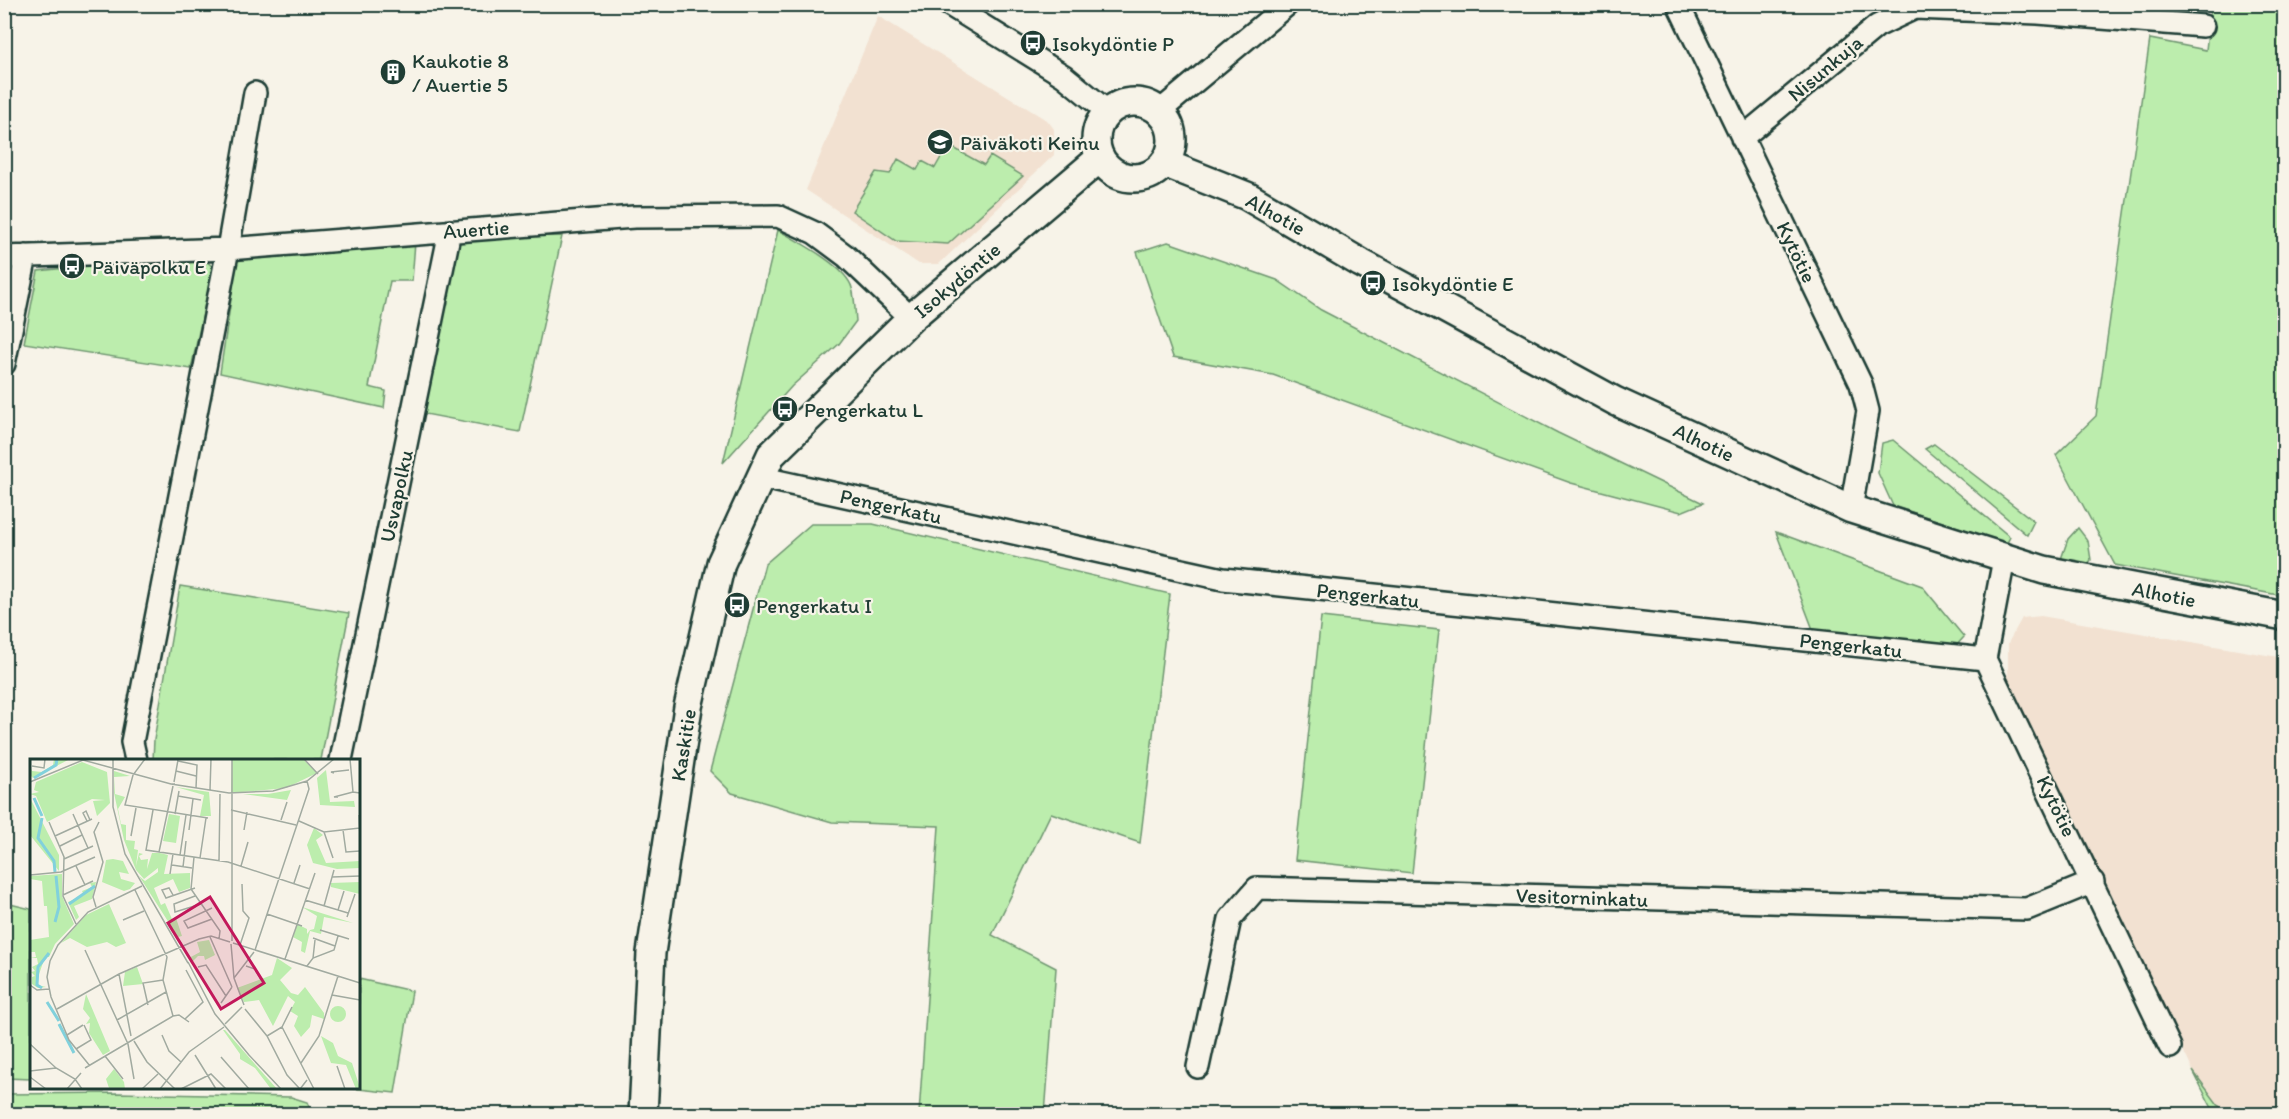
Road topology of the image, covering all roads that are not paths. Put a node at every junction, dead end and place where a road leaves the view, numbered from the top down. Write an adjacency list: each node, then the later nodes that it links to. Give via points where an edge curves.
1 (948, 4): 7 (street, via 1064,76)
2 (1678, 4): 8 (street, Kytötie)
3 (1281, 7): 6 (street)
4 (2204, 26): 8 (street, Nisunkuja, via 1915,8 1876,26)
5 (255, 93): 12 (street)
6 (1160, 111): 7 (street, via 1131,101); 10 (street, via 1172,136 1172,147)
7 (1108, 112): 9 (street, via 1096,131)
8 (1742, 138): 19 (street, Kytötie, via 1861,384 1868,411)
9 (1100, 158): 10 (street, via 1113,172 1132,178 1154,172); 15 (street, Isokydöntie)
10 (1164, 163): 19 (street, Alhotie, via 1247,196 1361,263 1615,401)
11 (450, 231): 12 (street, Auertie); 15 (street, Auertie, via 634,217 778,216 815,233 846,255); 24 (street, Usvapolku)
12 (228, 249): 13 (street, Auertie); 23 (street, via 132,742)
13 (26, 256): 14 (street, Auertie); 16 (street)
14 (4, 257)
15 (911, 318): 17 (street, Isokydöntie)
16 (4, 364)
17 (819, 407): 18 (street, Kaskitie, via 771,455)
18 (759, 477): 22 (street, Pengerkatu, via 1222,579); 28 (street, Kaskitie, via 721,563 688,707 651,953)
19 (1851, 509): 20 (street, Alhotie)
20 (2004, 559): 21 (street, Alhotie); 22 (street)
21 (2284, 616)
22 (1985, 659): 25 (street, Kytötie)
23 (136, 759)
24 (341, 759)
25 (2093, 882): 26 (street, Kytötie); 27 (street, Vesitorninkatu, via 2027,909 1257,888 1230,919)
26 (2170, 1047)
27 (1198, 1067)
28 (643, 1114)

